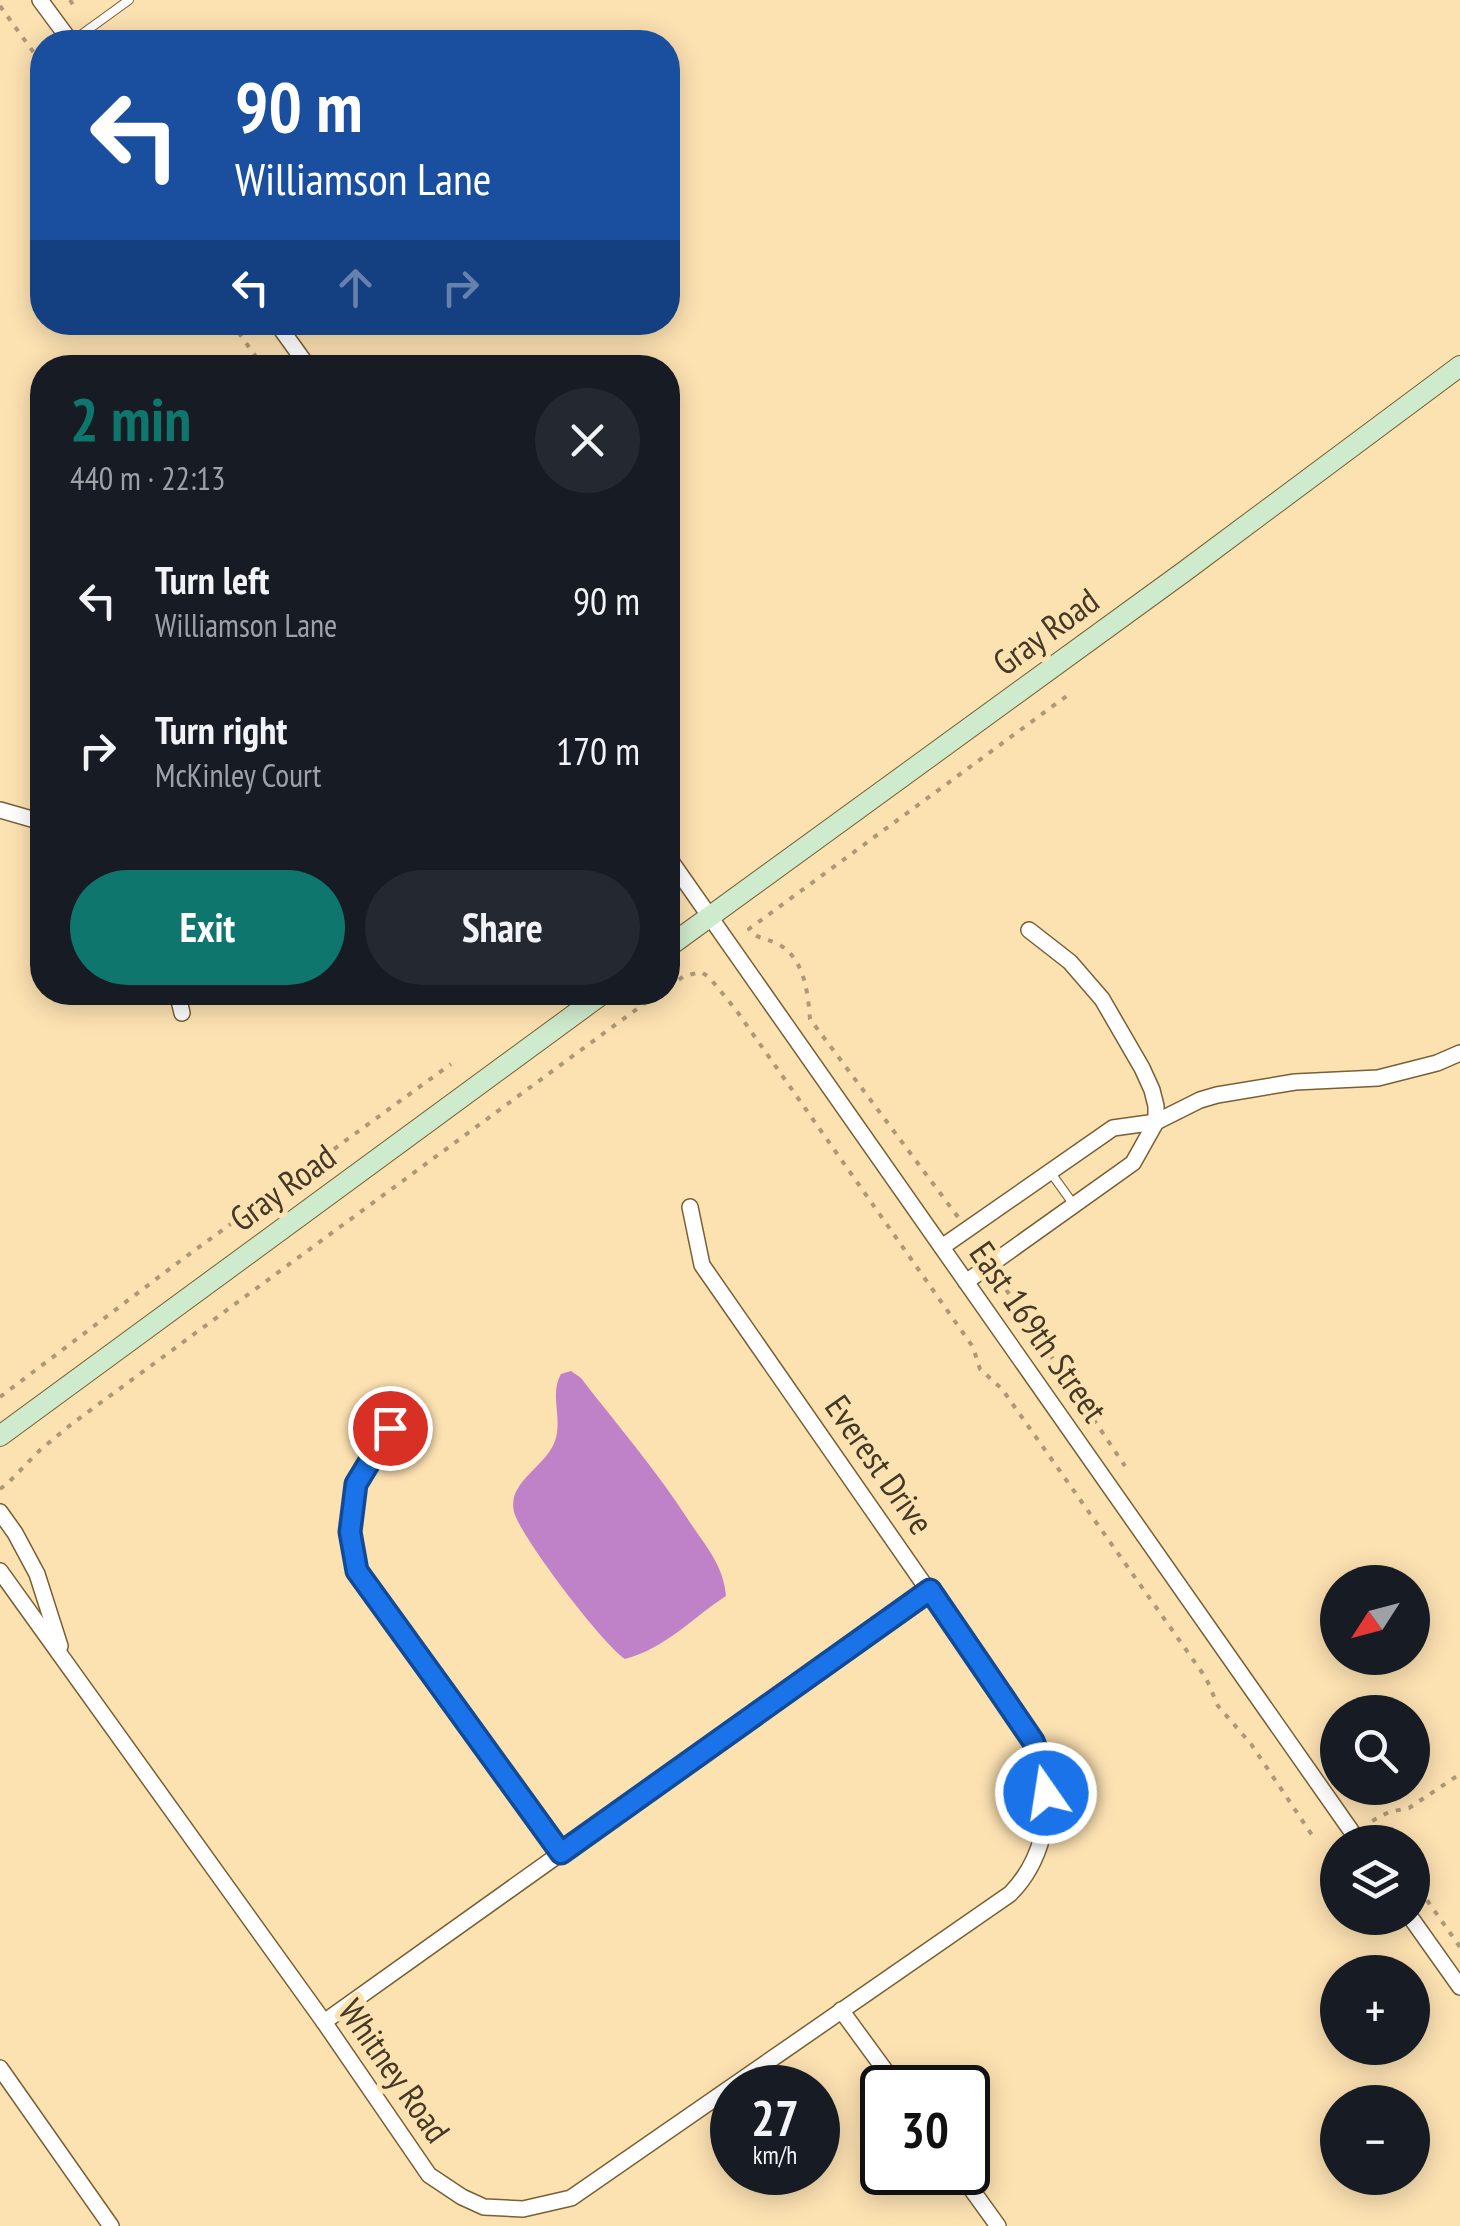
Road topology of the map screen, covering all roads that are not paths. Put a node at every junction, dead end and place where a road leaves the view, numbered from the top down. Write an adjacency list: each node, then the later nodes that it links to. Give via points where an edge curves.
1 (40, 0): 3 (street)
2 (129, 0): 4 (lane)
3 (62, 30)
4 (88, 30)
5 (1460, 366): 9 (street, Gray Road)
6 (0, 810): 7 (street)
7 (30, 819)
8 (680, 873): 9 (street, East 169th Street)
9 (710, 916): 11 (street, Gray Road); 20 (street, East 169th Street)
10 (1029, 930): 16 (street, via 1102,999 1142,1068)
11 (680, 938)
12 (180, 1005): 14 (street)
13 (587, 1005): 23 (street, Gray Road)
14 (182, 1013)
15 (1460, 1053): 16 (street, via 1378,1078 1217,1095)
16 (1156, 1122): 17 (street, via 1113,1128); 18 (street, via 1134,1163)
17 (1052, 1173): 18 (lane); 20 (street)
18 (1074, 1205): 21 (street)
19 (690, 1207): 26 (street, Everest Drive, via 702,1265)
20 (942, 1247): 21 (street, East 169th Street)
21 (966, 1282): 28 (street, East 169th Street)
22 (390, 1428): 29 (street, via 356,1484 350,1532 357,1571)
23 (0, 1436)
24 (0, 1512): 27 (street, Whitney Road, via 38,1574)
25 (0, 1571): 27 (street, Whitney Road)
26 (930, 1590): 29 (street); 32 (street, Everest Drive, via 1033,1741 1044,1768 1045,1832 1010,1894)
27 (64, 1659): 33 (street, Whitney Road)
28 (1347, 1825)
29 (561, 1853): 33 (street)
30 (1423, 1935): 31 (street)
31 (1460, 1988)
32 (842, 2010): 33 (street, Whitney Road, via 571,2198 523,2210 484,2207 429,2175); 34 (street)
33 (324, 2022)
34 (881, 2065)
35 (0, 2068): 37 (street)
36 (976, 2195): 38 (street)
37 (111, 2226)
38 (998, 2226)

